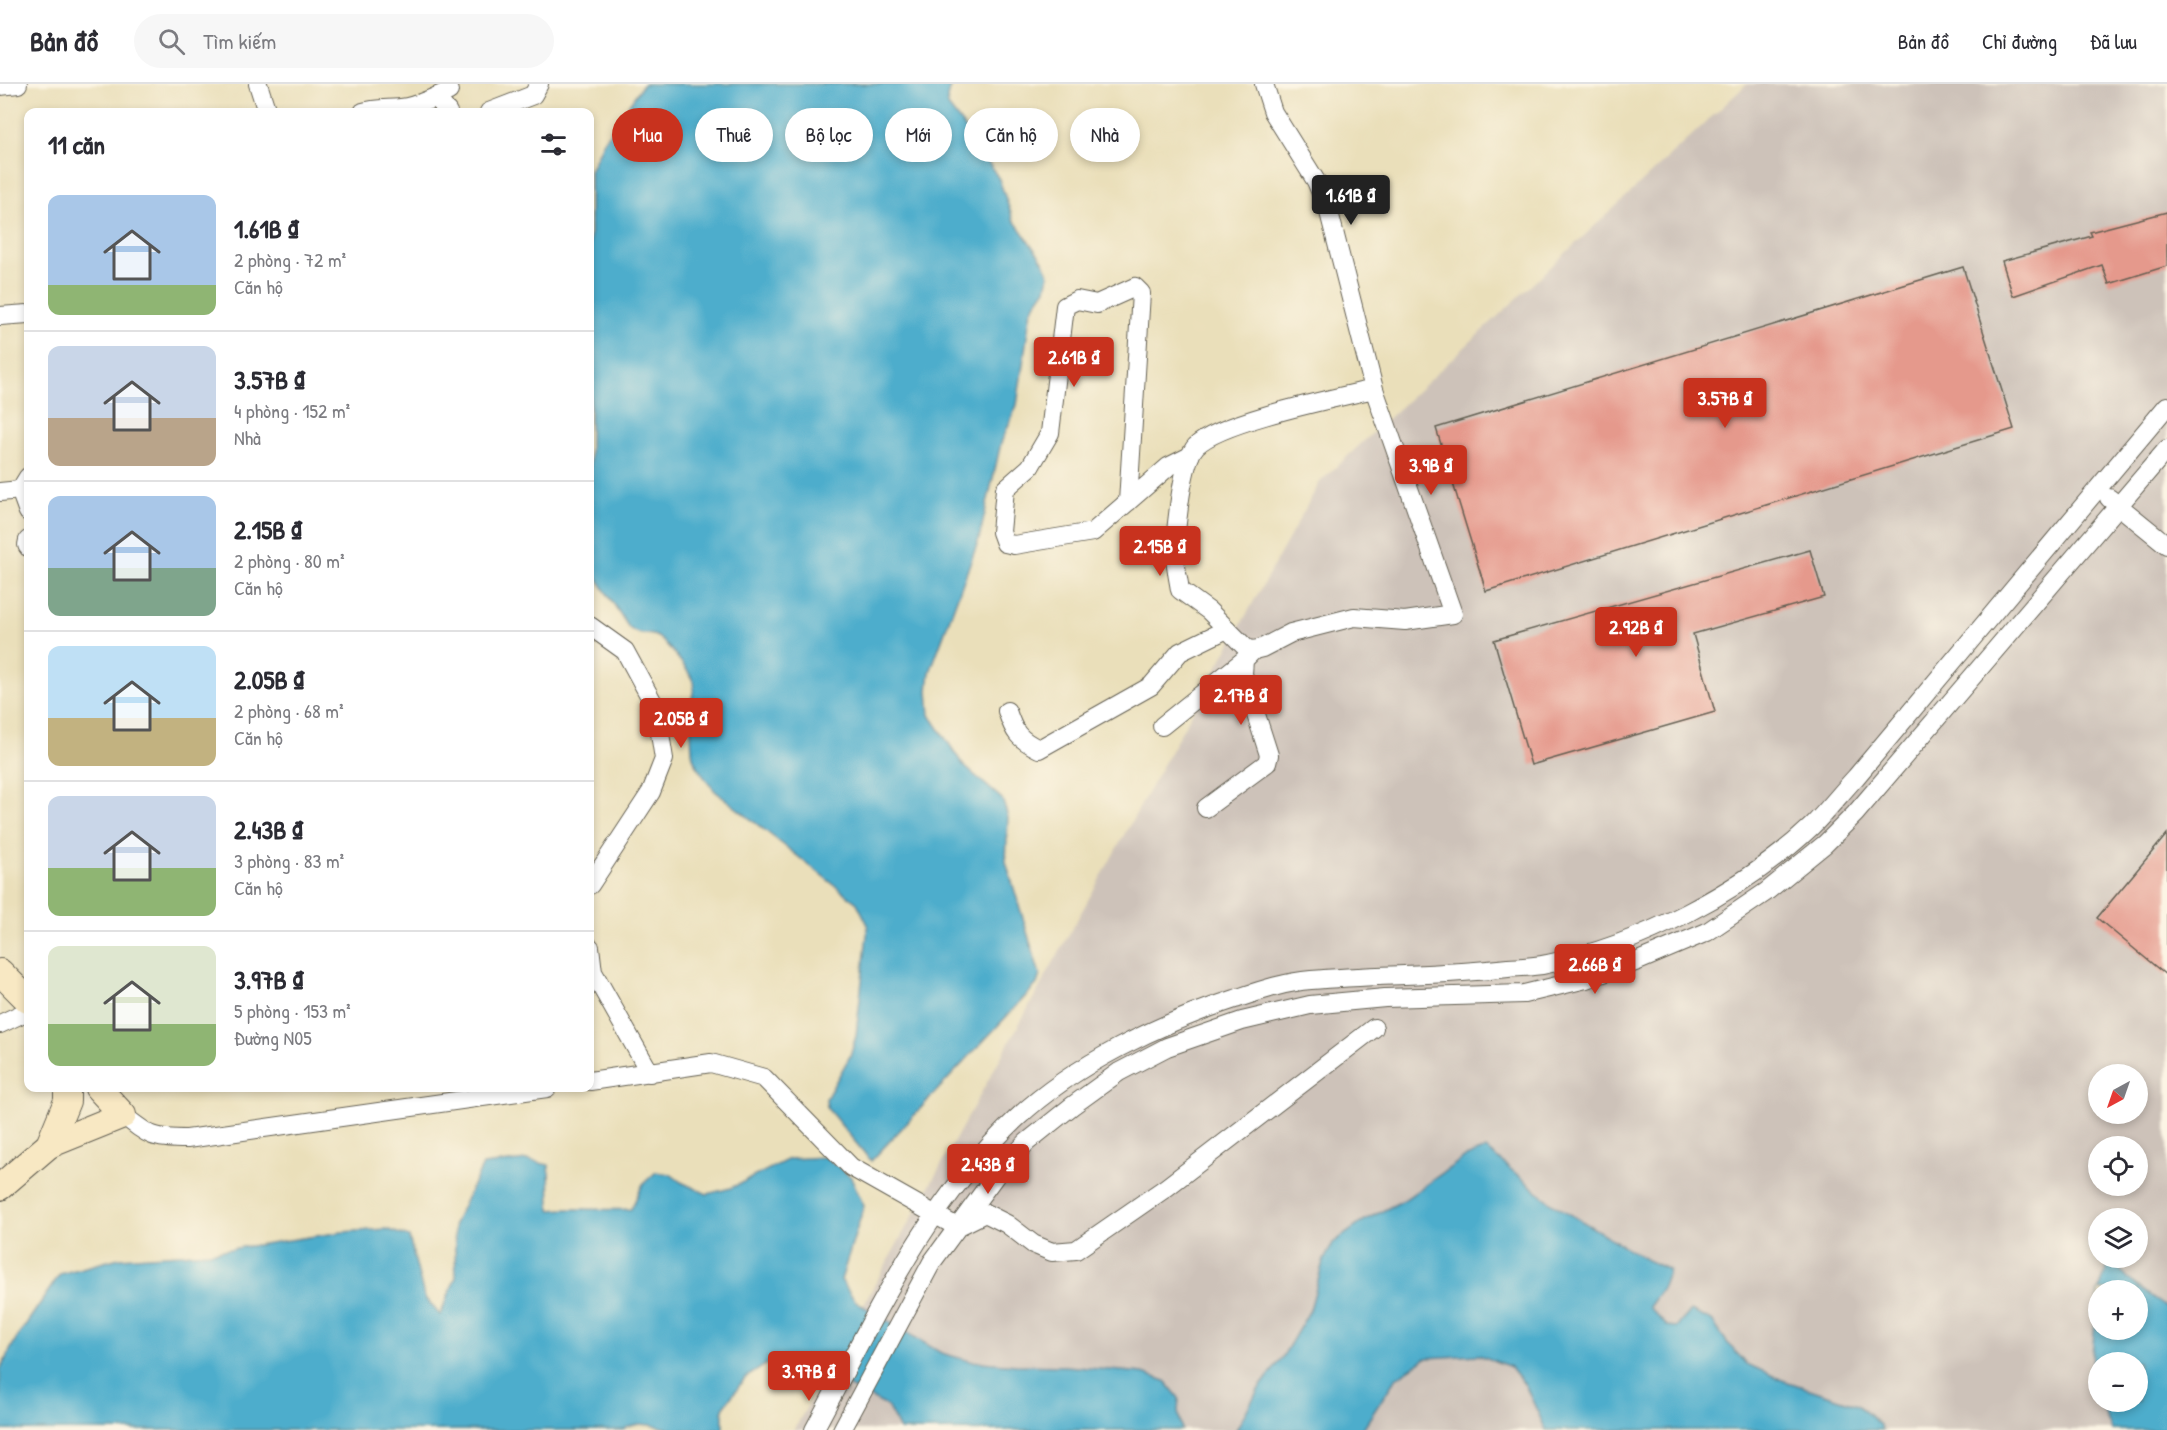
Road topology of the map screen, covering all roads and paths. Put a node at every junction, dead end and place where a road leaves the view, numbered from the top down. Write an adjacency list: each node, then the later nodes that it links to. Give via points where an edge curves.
1 (18, 84): 5 (street)
2 (258, 84): 6 (street)
3 (539, 84): 9 (street, via 533,95)
4 (1264, 84): 12 (street, via 1273,112 1316,181 1329,212)
5 (0, 86)
6 (266, 108)
7 (393, 108): 8 (street, via 442,94)
8 (447, 108)
9 (499, 108)
10 (24, 314): 11 (street)
11 (0, 316)
12 (1374, 389): 15 (street, via 1229,427 1196,446); 24 (street, via 1453,614 1405,621 1354,617 1291,633)
13 (2167, 406): 17 (street)
14 (2167, 449): 20 (street)
15 (1190, 456): 19 (street, via 1168,467); 23 (street, via 1175,550 1180,590)
16 (24, 483): 18 (street)
17 (2098, 489): 20 (street); 43 (street, via 1856,777 1811,826 1739,885 1613,946 1547,964 1488,971 1308,980 1194,1012 1160,1026 1064,1080 1019,1116 979,1156)
18 (0, 492)
19 (1128, 502): 19 (street, via 1093,532 1014,545 1005,543 1001,532 1005,489 1030,467 1050,433 1065,306 1077,300 1097,304 1135,287 1141,293)
20 (2119, 506): 21 (street); 44 (street, via 1855,814 1766,892 1707,932 1638,962 1524,994 1385,998 1310,1005 1242,1021 1167,1047 1119,1072 1027,1142)
21 (2167, 545)
22 (594, 629): 28 (street, via 625,651 656,708 664,759 651,792)
23 (1227, 629): 24 (street); 25 (street, via 1180,652 1150,686 1038,749 1014,732)
24 (1249, 655): 26 (street); 27 (street, via 1243,674 1269,755 1267,763)
25 (1007, 711)
26 (1162, 726)
27 (1206, 808)
28 (594, 879)
29 (0, 972): 31 (main road)
30 (594, 974): 35 (street)
31 (24, 996)
32 (24, 1013): 33 (street)
33 (0, 1024)
34 (1374, 1028): 44 (street, via 1167,1187 1076,1250 1052,1252 985,1213)
35 (650, 1073): 36 (street); 43 (street, via 711,1063 764,1078 851,1167)
36 (594, 1080)
37 (67, 1092): 41 (main road)
38 (102, 1092): 40 (main road)
39 (519, 1092): 40 (street, via 187,1139 159,1139)
40 (123, 1115): 41 (main road)
41 (49, 1145): 42 (main road)
42 (0, 1187)
43 (934, 1214): 44 (street); 45 (street)
44 (957, 1227): 46 (street, via 932,1262)
45 (814, 1430)
46 (842, 1430)

